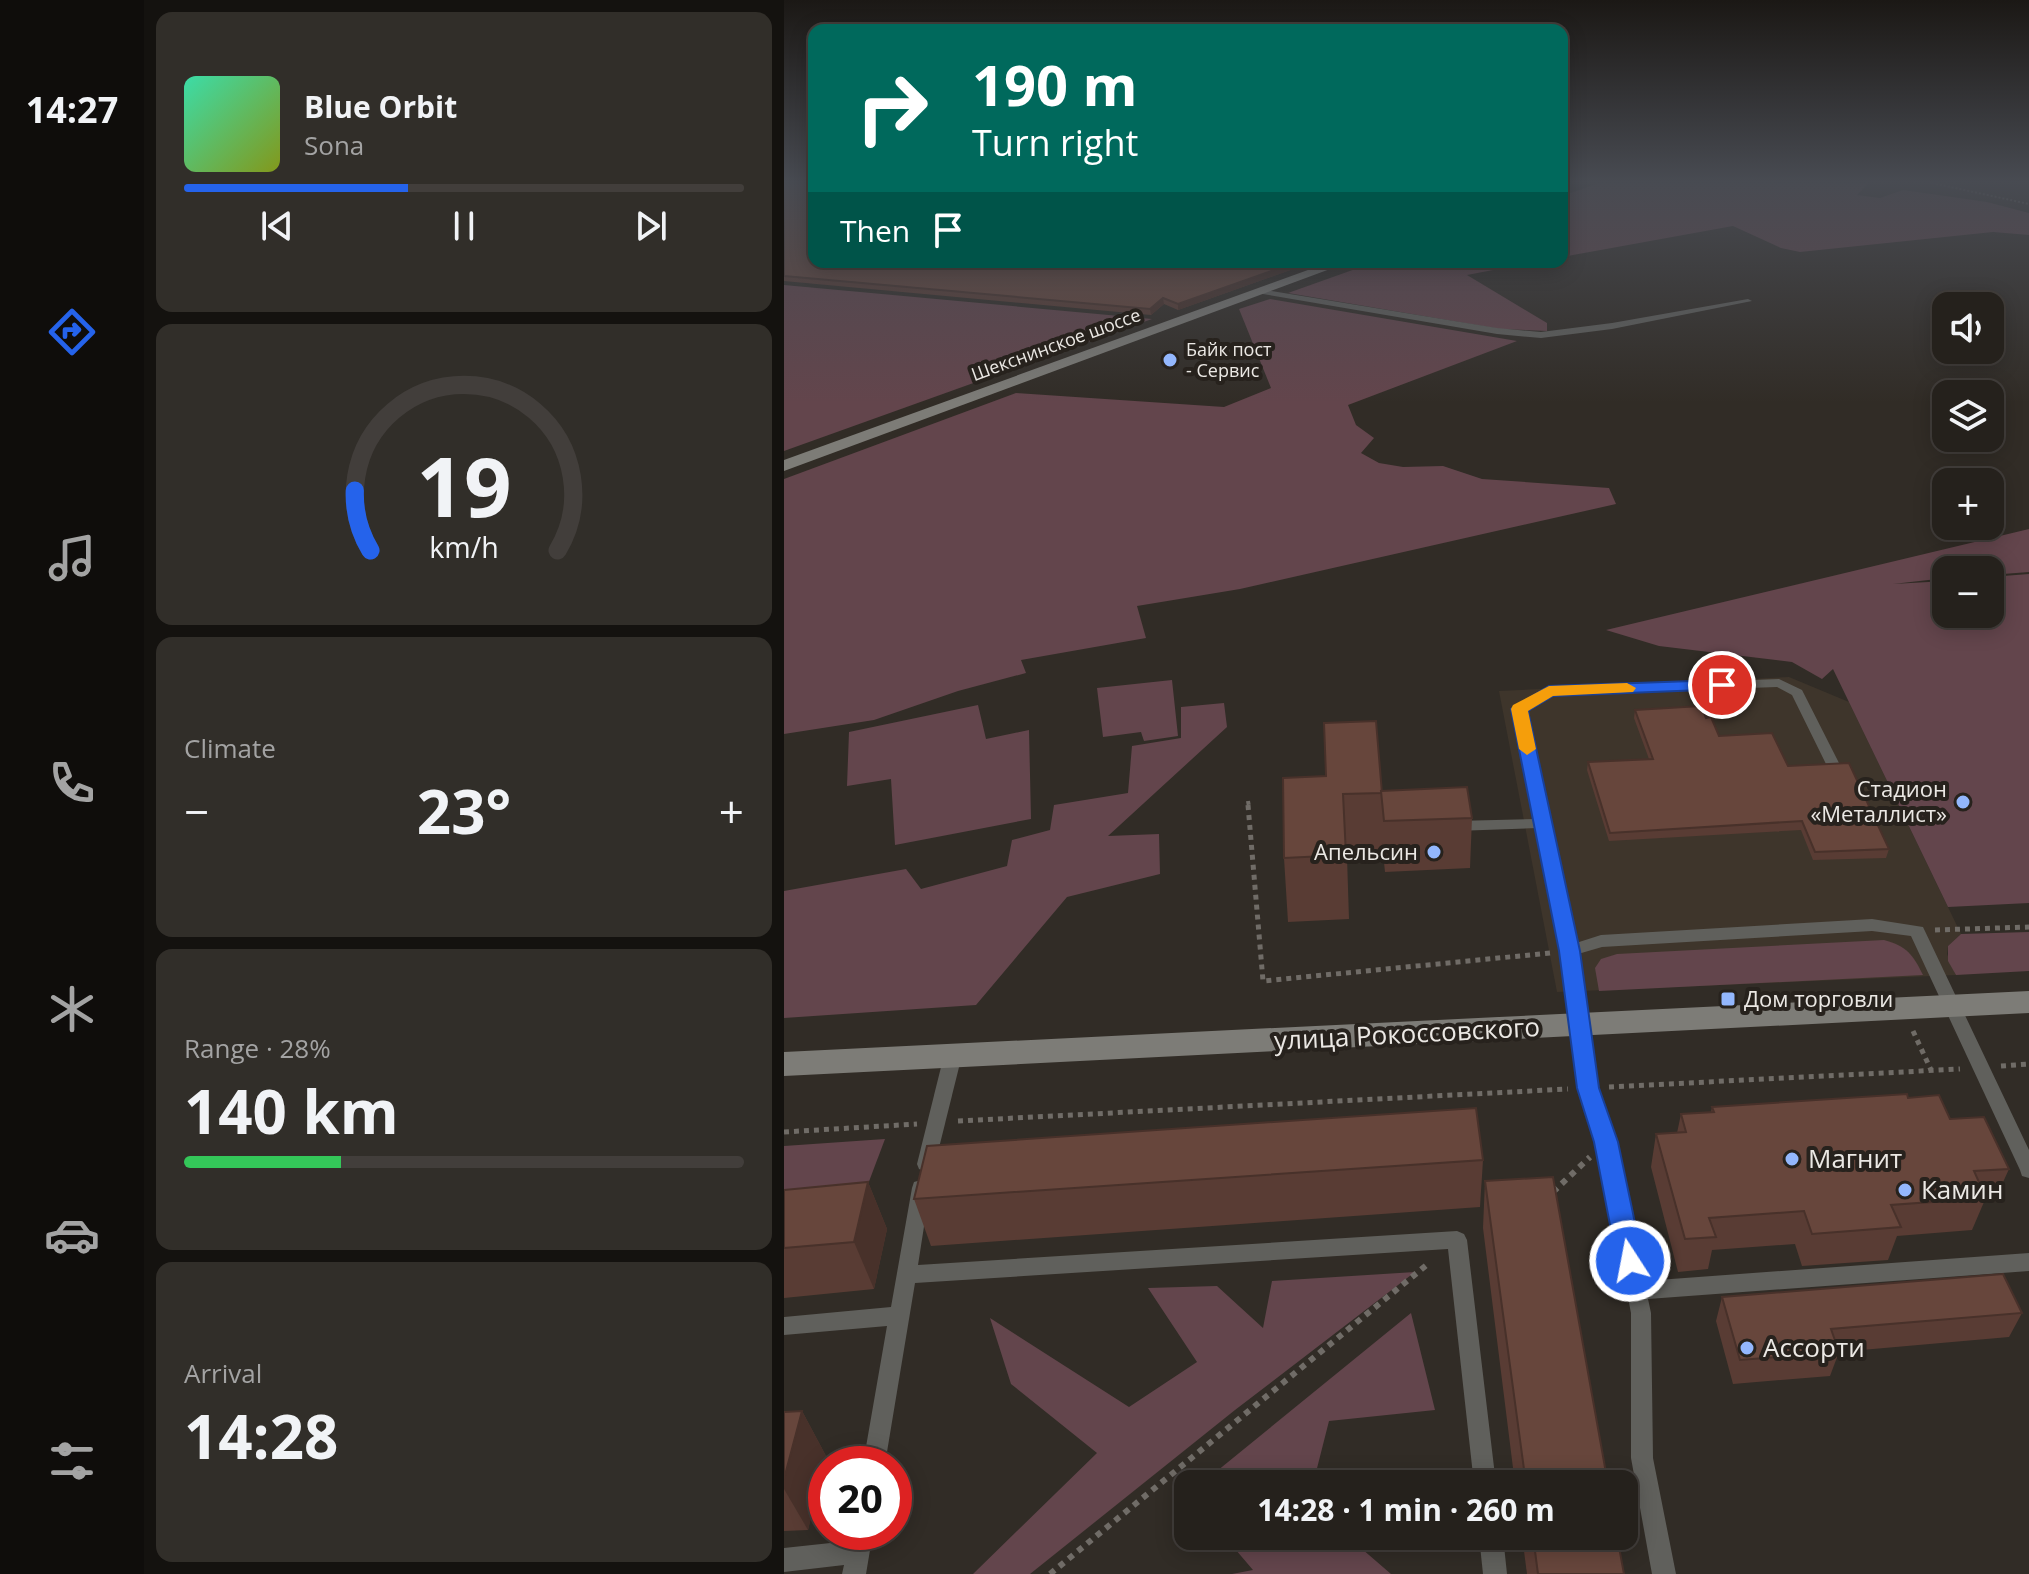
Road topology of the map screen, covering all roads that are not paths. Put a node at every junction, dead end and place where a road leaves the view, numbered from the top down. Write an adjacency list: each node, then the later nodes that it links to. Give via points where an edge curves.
1 (1325, 268): 2 (main road, Шекснинское шоссе)
2 (1260, 291): 3 (lane, via 1541,335); 4 (main road, Шекснинское шоссе)
3 (1748, 301)
4 (784, 466)
5 (1832, 763): 6 (lane, via 1797,693 1779,683 1549,691 1519,709)
6 (1543, 823): 7 (lane); 8 (lane)
7 (1443, 826)
8 (1570, 951): 10 (lane, via 1601,941 1872,925 1917,931); 11 (lane)
9 (2029, 1002): 10 (main road, улица Рокоссовского)
10 (1952, 1006): 11 (main road, улица Рокоссовского); 14 (lane)
11 (1579, 1026): 12 (main road, улица Рокоссовского); 17 (lane, via 1588,1088 1606,1142)
12 (953, 1055): 13 (main road, улица Рокоссовского); 16 (lane)
13 (784, 1064)
14 (2029, 1170)
15 (2029, 1262): 17 (lane)
16 (905, 1275): 18 (lane); 21 (lane, via 1457,1240)
17 (1636, 1291): 26 (lane, via 1641,1313 1642,1458)
18 (900, 1315): 19 (lane); 20 (lane)
19 (784, 1326)
20 (877, 1446)
21 (1483, 1470)
22 (1492, 1550): 25 (lane)
23 (859, 1553): 24 (lane)
24 (784, 1560)
25 (1495, 1574)
26 (1664, 1574)

